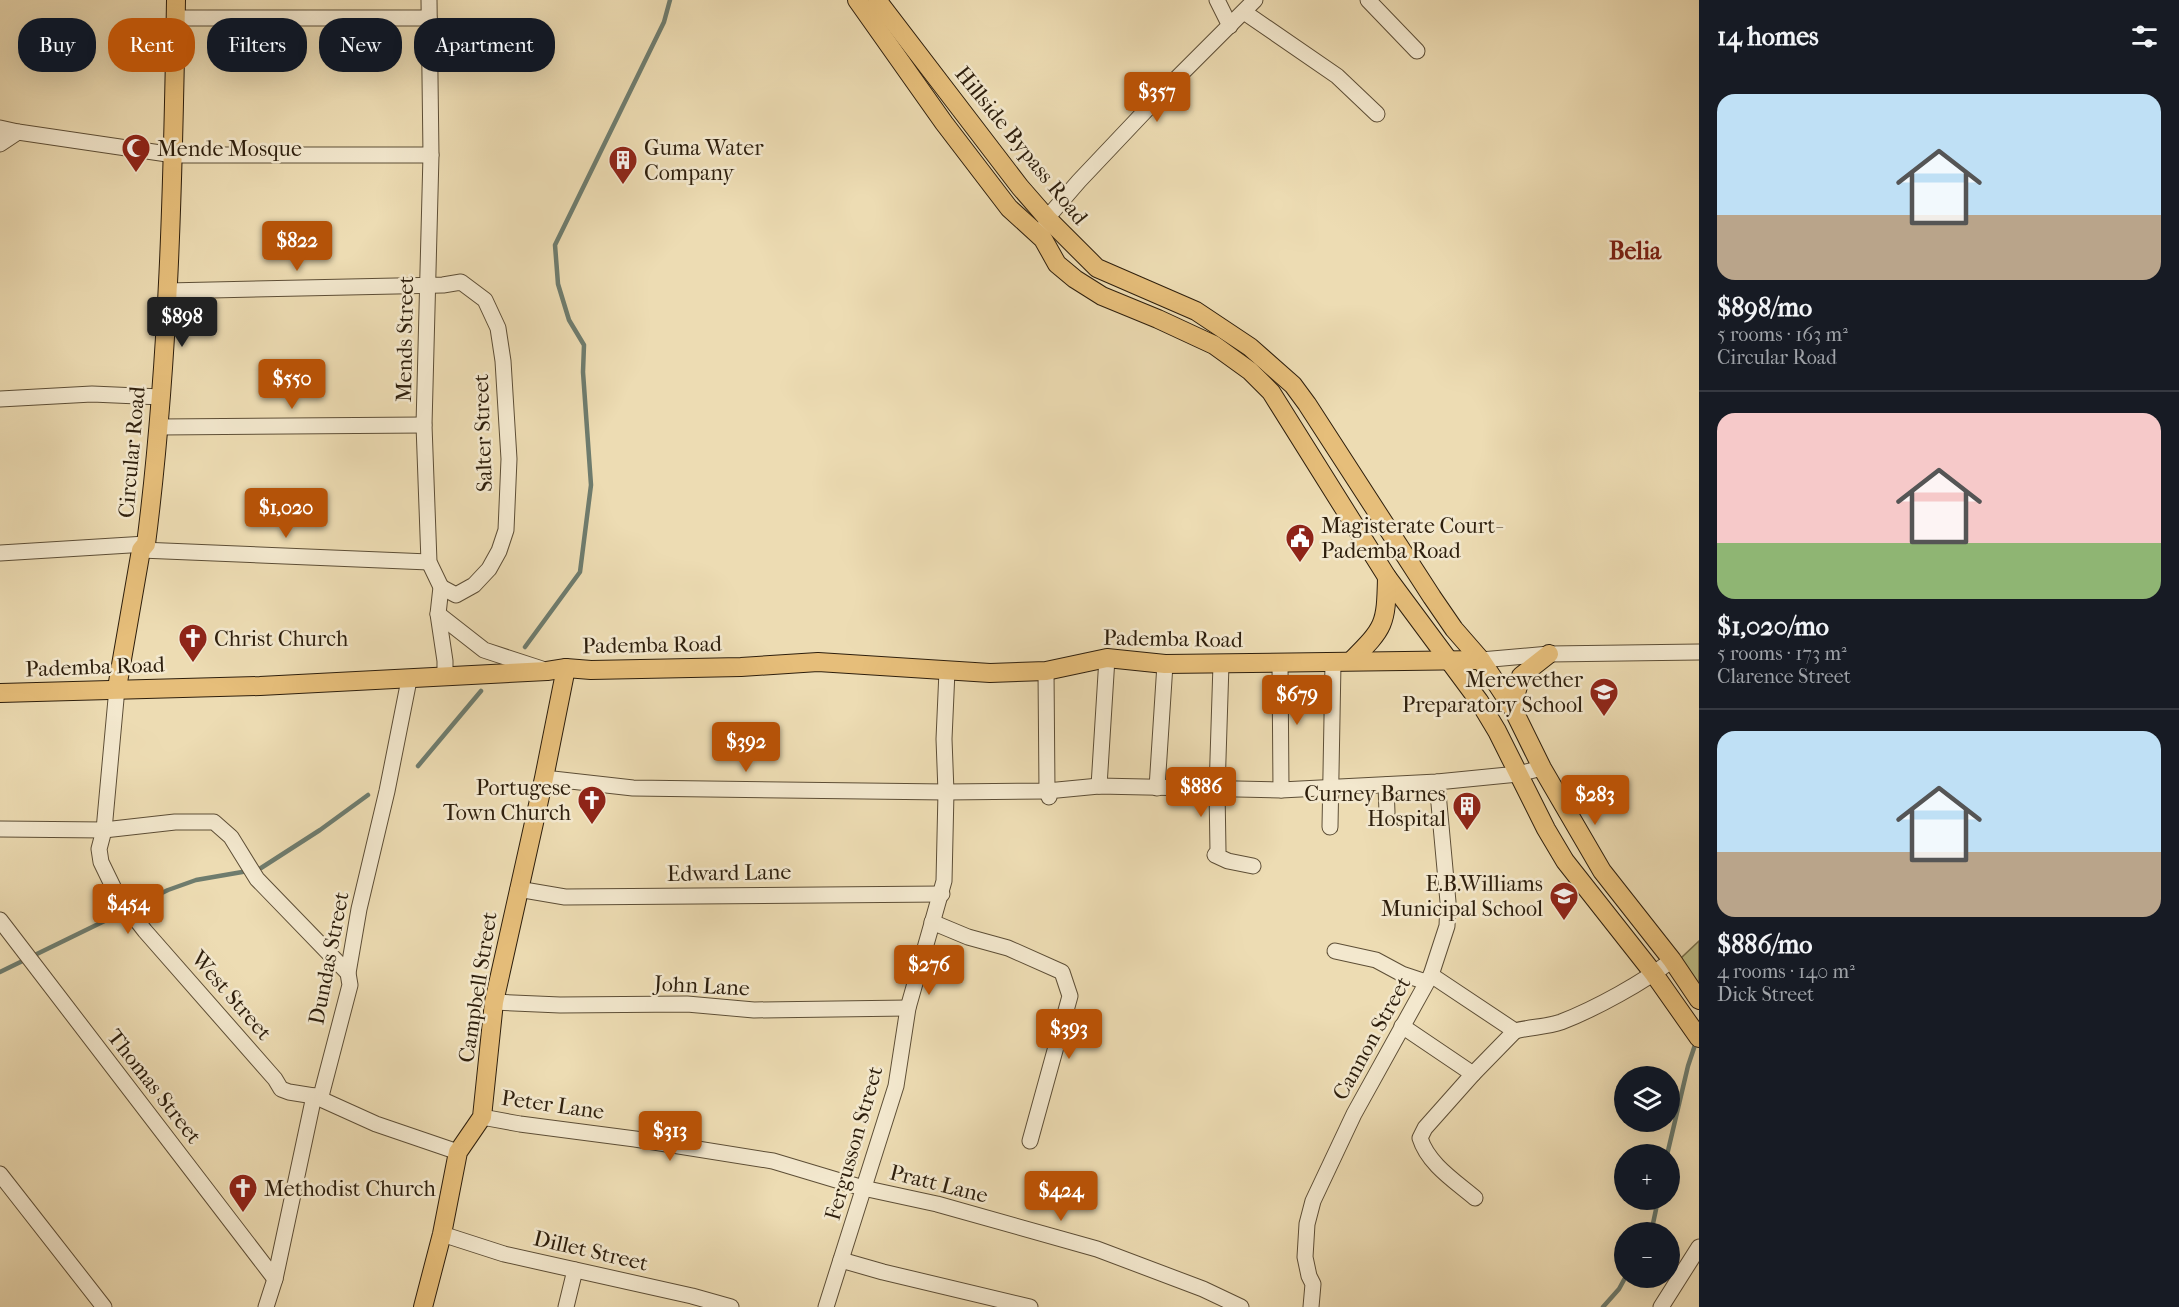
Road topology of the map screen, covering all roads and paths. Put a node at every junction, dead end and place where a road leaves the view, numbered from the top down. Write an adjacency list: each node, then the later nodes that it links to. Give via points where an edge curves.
1 (429, 0): 9 (street, Mends Street)
2 (858, 0): 20 (main road, Hillside Bypass Road, via 1009,208)
3 (877, 0): 19 (main road, Hillside Bypass Road)
4 (1217, 0): 10 (street)
5 (1256, 0): 8 (street)
6 (1368, 0): 11 (street)
7 (175, 9): 9 (street); 17 (main road, Circular Road)
8 (1245, 12): 10 (street); 13 (street, via 1337,76)
9 (429, 18)
10 (1230, 26): 19 (street, via 1151,104)
11 (1417, 51)
12 (429, 72): 18 (street, Mends Street)
13 (1377, 114)
14 (0, 128): 15 (street)
15 (18, 132): 16 (street); 17 (street)
16 (0, 144)
17 (174, 154): 18 (street); 22 (main road, Circular Road)
18 (430, 155): 21 (street, Mends Street)
19 (1047, 218): 20 (street); 38 (main road, Hillside Bypass Road, via 1097,268 1196,311 1250,347 1293,385 1432,597)
20 (1042, 239): 30 (main road, Hillside Bypass Road, via 1057,264 1075,279 1102,296 1214,345 1250,371 1271,392)
21 (428, 285): 22 (street); 25 (street, Mends Street); 31 (street, Salter Street, via 461,282 485,300 498,328 503,361 509,459 506,530 499,551 474,585 456,595)
22 (168, 291): 23 (main road, Circular Road)
23 (161, 397): 24 (street, via 92,394); 26 (main road, Circular Road)
24 (0, 399)
25 (424, 425): 26 (street); 29 (street, Mends Street)
26 (160, 428): 27 (main road, Circular Road)
27 (143, 547): 28 (street); 29 (street); 33 (main road, Circular Road)
28 (0, 553)
29 (429, 562): 31 (street, Mends Street)
30 (1387, 577): 37 (main road, Hillside Bypass Road); 39 (main road, via 1382,628)
31 (441, 588): 32 (street)
32 (438, 614): 44 (street, via 484,650); 47 (street)
33 (125, 651): 49 (main road, Circular Road); 50 (main road, via 143,687)
34 (1699, 652): 35 (street)
35 (1549, 654): 38 (street); 52 (main road, via 1521,676)
36 (1107, 658): 41 (main road, Pademba Road); 46 (main road, Pademba Road); 58 (street)
37 (1448, 659): 38 (main road, Pademba Road); 39 (main road, Pademba Road); 54 (main road, Hillside Bypass Road, via 1479,701)
38 (1481, 660): 52 (main road, Hillside Bypass Road)
39 (1342, 662): 40 (main road, Pademba Road); 59 (street)
40 (1280, 663): 42 (main road, Pademba Road); 62 (street)
41 (1165, 664): 42 (main road, Pademba Road); 60 (street)
42 (1221, 664): 61 (street)
43 (566, 668): 44 (main road, Pademba Road); 45 (main road, Pademba Road, via 818,662); 55 (main road, Campbell Street)
44 (547, 671): 47 (main road, Pademba Road)
45 (947, 671): 46 (main road, Pademba Road); 63 (street, Fergusson Street)
46 (1046, 671): 64 (street)
47 (445, 676): 48 (main road, Pademba Road)
48 (409, 680): 50 (main road, Pademba Road); 78 (street, Dundas Street)
49 (117, 688): 50 (main road, Pademba Road); 51 (main road, Pademba Road); 70 (street, West Street)
50 (154, 688)
51 (0, 693)
52 (1512, 707): 53 (main road, Hillside Bypass Road)
53 (1542, 768): 54 (street); 66 (main road, Hillside Bypass Road)
54 (1518, 774): 56 (street); 68 (main road, Hillside Bypass Road)
55 (544, 778): 63 (street, via 633,788); 72 (main road, Campbell Street)
56 (1437, 782): 57 (street); 80 (street, Cannon Street, via 1448,926)
57 (1386, 785): 59 (street); 65 (street)
58 (1099, 786): 60 (street); 64 (street)
59 (1330, 786): 62 (street); 67 (street)
60 (1157, 788): 61 (street)
61 (1217, 790): 62 (street); 71 (street, via 1215,855)
62 (1281, 790)
63 (946, 792): 64 (street); 73 (street, Fergusson Street)
64 (1048, 794)
65 (1387, 813)
66 (1569, 816): 68 (main road); 77 (main road, Hillside Bypass Road, via 1602,871)
67 (1330, 826)
68 (1546, 829): 79 (main road, Hillside Bypass Road, via 1565,861)
69 (0, 830): 70 (street)
70 (104, 830): 78 (street, via 214,822 231,837 257,879); 88 (street, West Street, via 99,849 117,895 281,1089)
71 (1253, 866)
72 (518, 889): 73 (street, Edward Lane, via 565,897); 82 (main road, Campbell Street)
73 (942, 894): 75 (street, Fergusson Street)
74 (0, 920): 99 (street, Thomas Street)
75 (932, 922): 83 (street, Fergusson Street); 90 (street, via 1008,948 1062,972 1070,996)
76 (1335, 951): 80 (street, via 1376,960 1402,974)
77 (1672, 960): 79 (street); 81 (main road, Hillside Bypass Road)
78 (348, 973): 88 (street, Dundas Street, via 350,985 321,1096)
79 (1654, 974): 85 (street, via 1559,1022); 86 (main road, Hillside Bypass Road)
80 (1429, 979): 84 (street, Cannon Street); 85 (street)
81 (1699, 1000)
82 (494, 1002): 83 (street, John Lane, via 687,1004 754,1010); 89 (main road, Campbell Street)
83 (908, 1008): 93 (street, Fergusson Street, via 896,1086)
84 (1402, 1026): 87 (street); 109 (street, Cannon Street, via 1313,1201 1305,1257 1313,1284)
85 (1515, 1031): 87 (street)
86 (1699, 1038)
87 (1473, 1074): 94 (street, via 1420,1138 1434,1162)
88 (314, 1096): 91 (street, West Street, via 376,1124); 99 (street, Dundas Street)
89 (482, 1116): 91 (main road, Campbell Street); 93 (street, Peter Lane, via 773,1161)
90 (1030, 1141)
91 (458, 1152): 95 (main road, Campbell Street)
92 (0, 1174): 101 (street)
93 (863, 1188): 97 (street, Fergusson Street); 108 (street, Pratt Lane, via 937,1204 1097,1249)
94 (1474, 1198)
95 (442, 1234): 98 (street, Dillet Street, via 504,1254); 103 (main road, Campbell Street)
96 (1699, 1247): 110 (street)
97 (840, 1260): 106 (street, Fergusson Street); 107 (street)
98 (575, 1270): 100 (street, Dillet Street); 104 (street)
99 (275, 1279): 102 (street, Dundas Street)
100 (691, 1301): 105 (street, Dillet Street)
101 (104, 1307)
102 (266, 1307)
103 (423, 1307)
104 (566, 1307)
105 (731, 1307)
106 (826, 1307)
107 (1030, 1307)
108 (1241, 1307)
109 (1311, 1307)
110 (1661, 1307)

